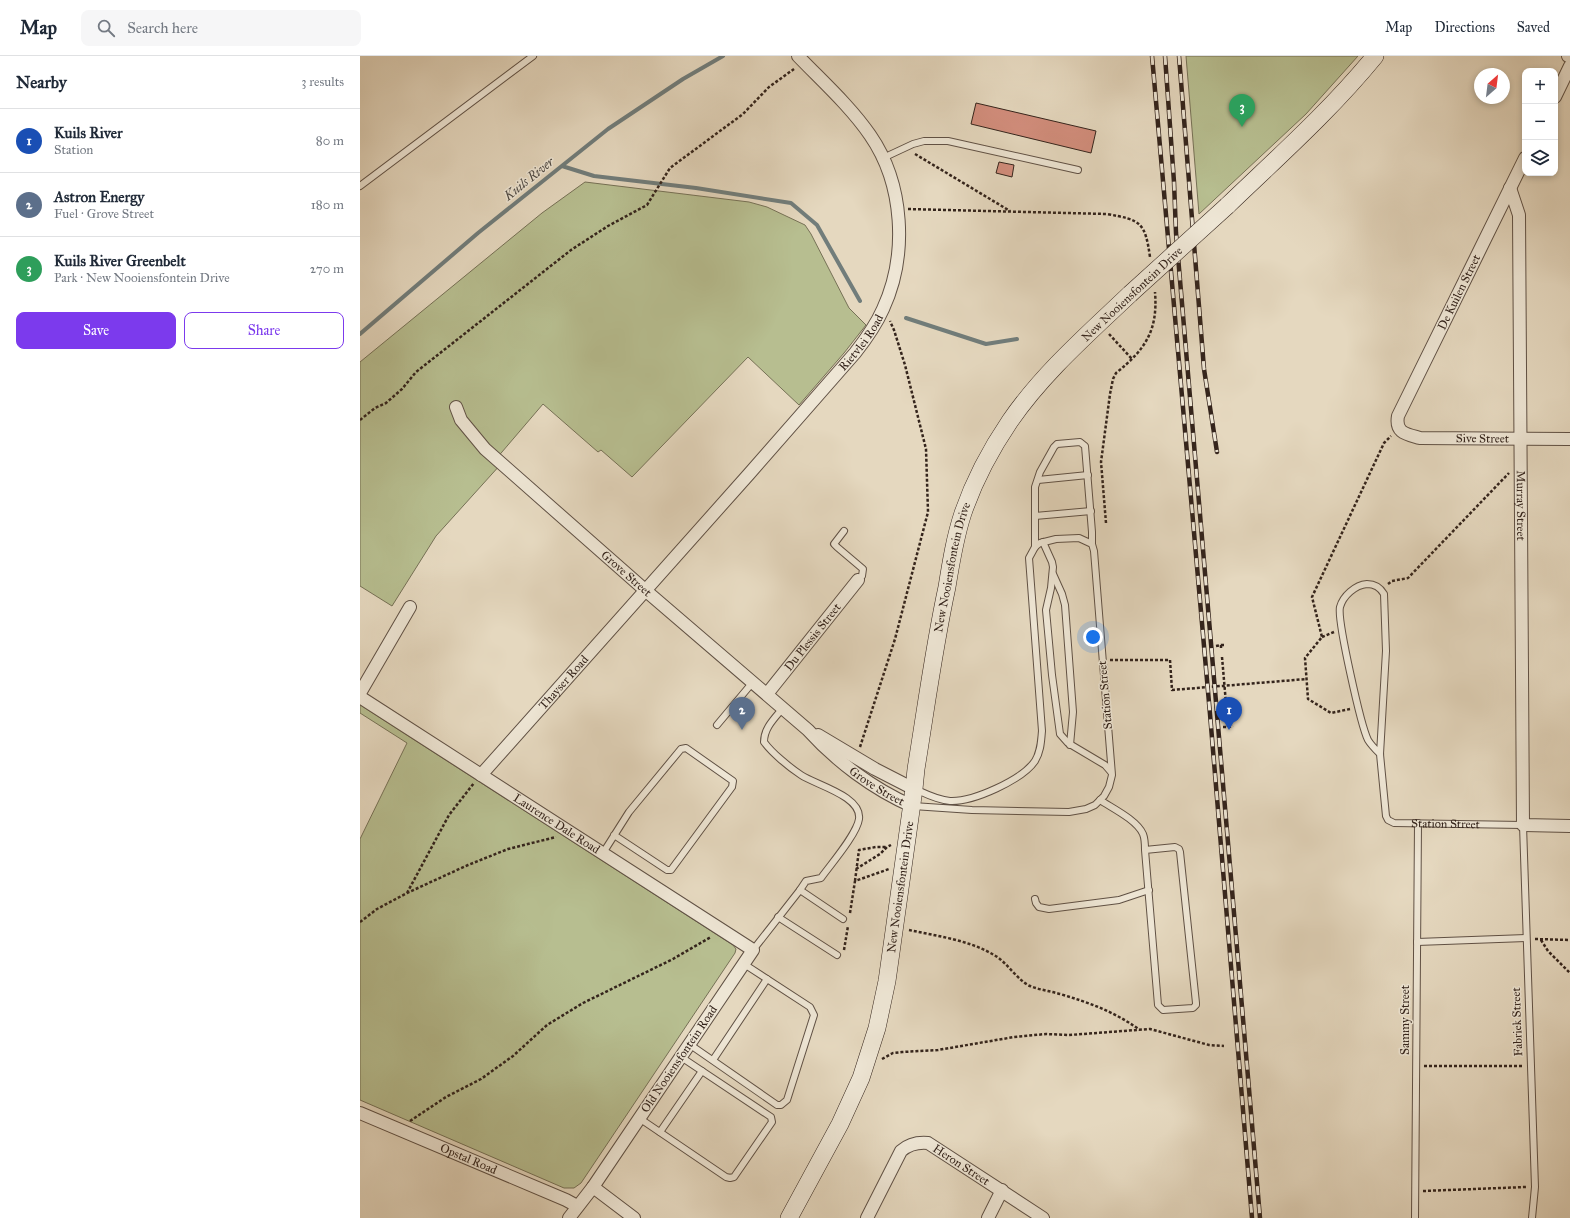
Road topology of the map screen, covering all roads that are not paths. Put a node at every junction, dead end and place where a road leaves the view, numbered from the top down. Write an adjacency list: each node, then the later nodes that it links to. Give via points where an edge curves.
1 (533, 56): 9 (lane)
2 (1375, 56): 38 (street, New Nooiensfontein Drive, bridge, via 1325,113 1063,357 1040,382 997,441 962,514 939,624)
3 (797, 61): 6 (street, Rietvlei Road, via 851,111 870,135)
4 (1570, 66): 5 (street)
5 (1558, 91)
6 (883, 158): 8 (lane, via 924,141 948,141); 25 (street, Rietvlei Road, via 896,200 900,234 896,269 883,310 855,353)
7 (1522, 164): 10 (street, De Kuilen Street)
8 (1078, 170)
9 (360, 186)
10 (1510, 188): 12 (street, De Kuilen Street, via 1398,416); 14 (street, Murray Street, via 1520,215)
11 (456, 408): 25 (street, Grove Street, via 461,420 485,449)
12 (1398, 428): 14 (street, Sive Street, via 1420,438)
13 (1570, 439): 14 (street, Sive Street)
14 (1521, 440): 42 (street, Murray Street)
15 (1088, 475): 16 (lane); 16 (lane, Station Street, via 1085,446 1080,442 1062,443 1054,447); 17 (lane, Station Street)
16 (1038, 480): 18 (lane, Station Street, via 1035,487)
17 (1091, 511): 18 (lane); 21 (lane, Station Street)
18 (1035, 516): 22 (lane, Station Street)
19 (844, 531): 24 (lane, via 834,544 863,569)
20 (1043, 542): 21 (lane, via 1080,538); 22 (lane); 23 (lane, via 1052,562)
21 (1092, 544): 36 (lane, Station Street)
22 (1035, 547): 38 (lane, via 1029,558 1042,731 1038,754 1029,768 1018,777 971,799 942,800)
23 (1052, 572): 34 (lane, via 1065,605 1073,712); 34 (lane, via 1046,610 1052,674 1060,734)
24 (858, 580): 29 (street, Du Plessis Street)
25 (645, 590): 27 (street, Grove Street); 37 (street, Thayser Road)
26 (410, 607): 28 (street)
27 (753, 682): 29 (street, Grove Street); 32 (lane)
28 (360, 693)
29 (767, 694): 31 (street, Grove Street)
30 (360, 697): 37 (street, Laurence Dale Road)
31 (783, 708): 33 (street, Grove Street); 47 (lane, Old Nooiensfontein Road, via 768,725 764,742 800,774 848,798 857,808 859,816 854,832 821,878 806,882)
32 (717, 725)
33 (808, 730): 38 (street, Grove Street, via 875,769); 40 (street, Grove Street, via 828,751 848,766 892,798)
34 (1070, 745): 36 (lane, via 1105,765)
35 (1380, 754): 35 (lane, Station Street, via 1368,740 1339,614 1344,598 1356,587 1364,584 1372,584 1384,594 1386,651); 41 (lane, Station Street, via 1388,820)
36 (1111, 772): 39 (lane, Station Street, via 1109,787)
37 (481, 775): 46 (street, Laurence Dale Road)
38 (914, 788): 40 (street, New Nooiensfontein Drive)
39 (1100, 800): 40 (lane, via 1086,809 1069,812 958,810); 45 (lane, via 1137,825 1144,836)
40 (912, 806): 70 (street, New Nooiensfontein Drive, via 888,981 877,1028 861,1078 840,1124)
41 (1418, 823): 42 (lane, Station Street); 53 (lane, Sammy Street)
42 (1523, 825): 43 (street, Station Street); 52 (lane, Fabriek Street)
43 (1570, 826)
44 (614, 835): 44 (lane, via 629,812 681,749 686,748 733,781 732,787 671,870 667,870); 46 (lane)
45 (1145, 850): 48 (lane); 48 (lane, via 1175,847 1180,852 1196,1003 1193,1008 1163,1010 1158,1005)
46 (603, 853): 54 (street, Laurence Dale Road)
47 (800, 890): 50 (lane, Old Nooiensfontein Road); 51 (lane)
48 (1148, 890): 49 (lane, via 1119,900 1049,909 1039,907)
49 (1036, 899)
50 (778, 917): 54 (lane, Old Nooiensfontein Road); 55 (lane)
51 (843, 919)
52 (1526, 938): 53 (lane); 75 (lane, Fabriek Street, via 1534,1187)
53 (1417, 942): 74 (lane, Sammy Street)
54 (753, 950): 56 (street, Old Nooiensfontein Road)
55 (837, 955)
56 (744, 964): 57 (lane); 58 (street, Old Nooiensfontein Road)
57 (768, 979): 60 (lane); 60 (lane, via 810,1007 814,1015 787,1100 781,1105 777,1104)
58 (690, 1044): 59 (street, Old Nooiensfontein Road); 60 (lane)
59 (681, 1057): 61 (lane); 63 (street, Old Nooiensfontein Road)
60 (713, 1060)
61 (702, 1071): 64 (lane); 64 (lane, via 771,1117 772,1122 734,1177 730,1178)
62 (360, 1113): 67 (street, Opstal Road)
63 (639, 1118): 64 (lane); 65 (street, Old Nooiensfontein Road)
64 (660, 1132)
65 (593, 1187): 67 (street, Old Nooiensfontein Road); 69 (street)
66 (1002, 1190): 71 (street, Heron Street, via 928,1143 913,1143 901,1151); 72 (street); 73 (street, Heron Street)
67 (577, 1206): 68 (street, Old Nooiensfontein Road)
68 (569, 1218)
69 (634, 1218)
70 (789, 1218)
71 (867, 1218)
72 (988, 1218)
73 (1043, 1218)
74 (1415, 1218)
75 (1532, 1218)

